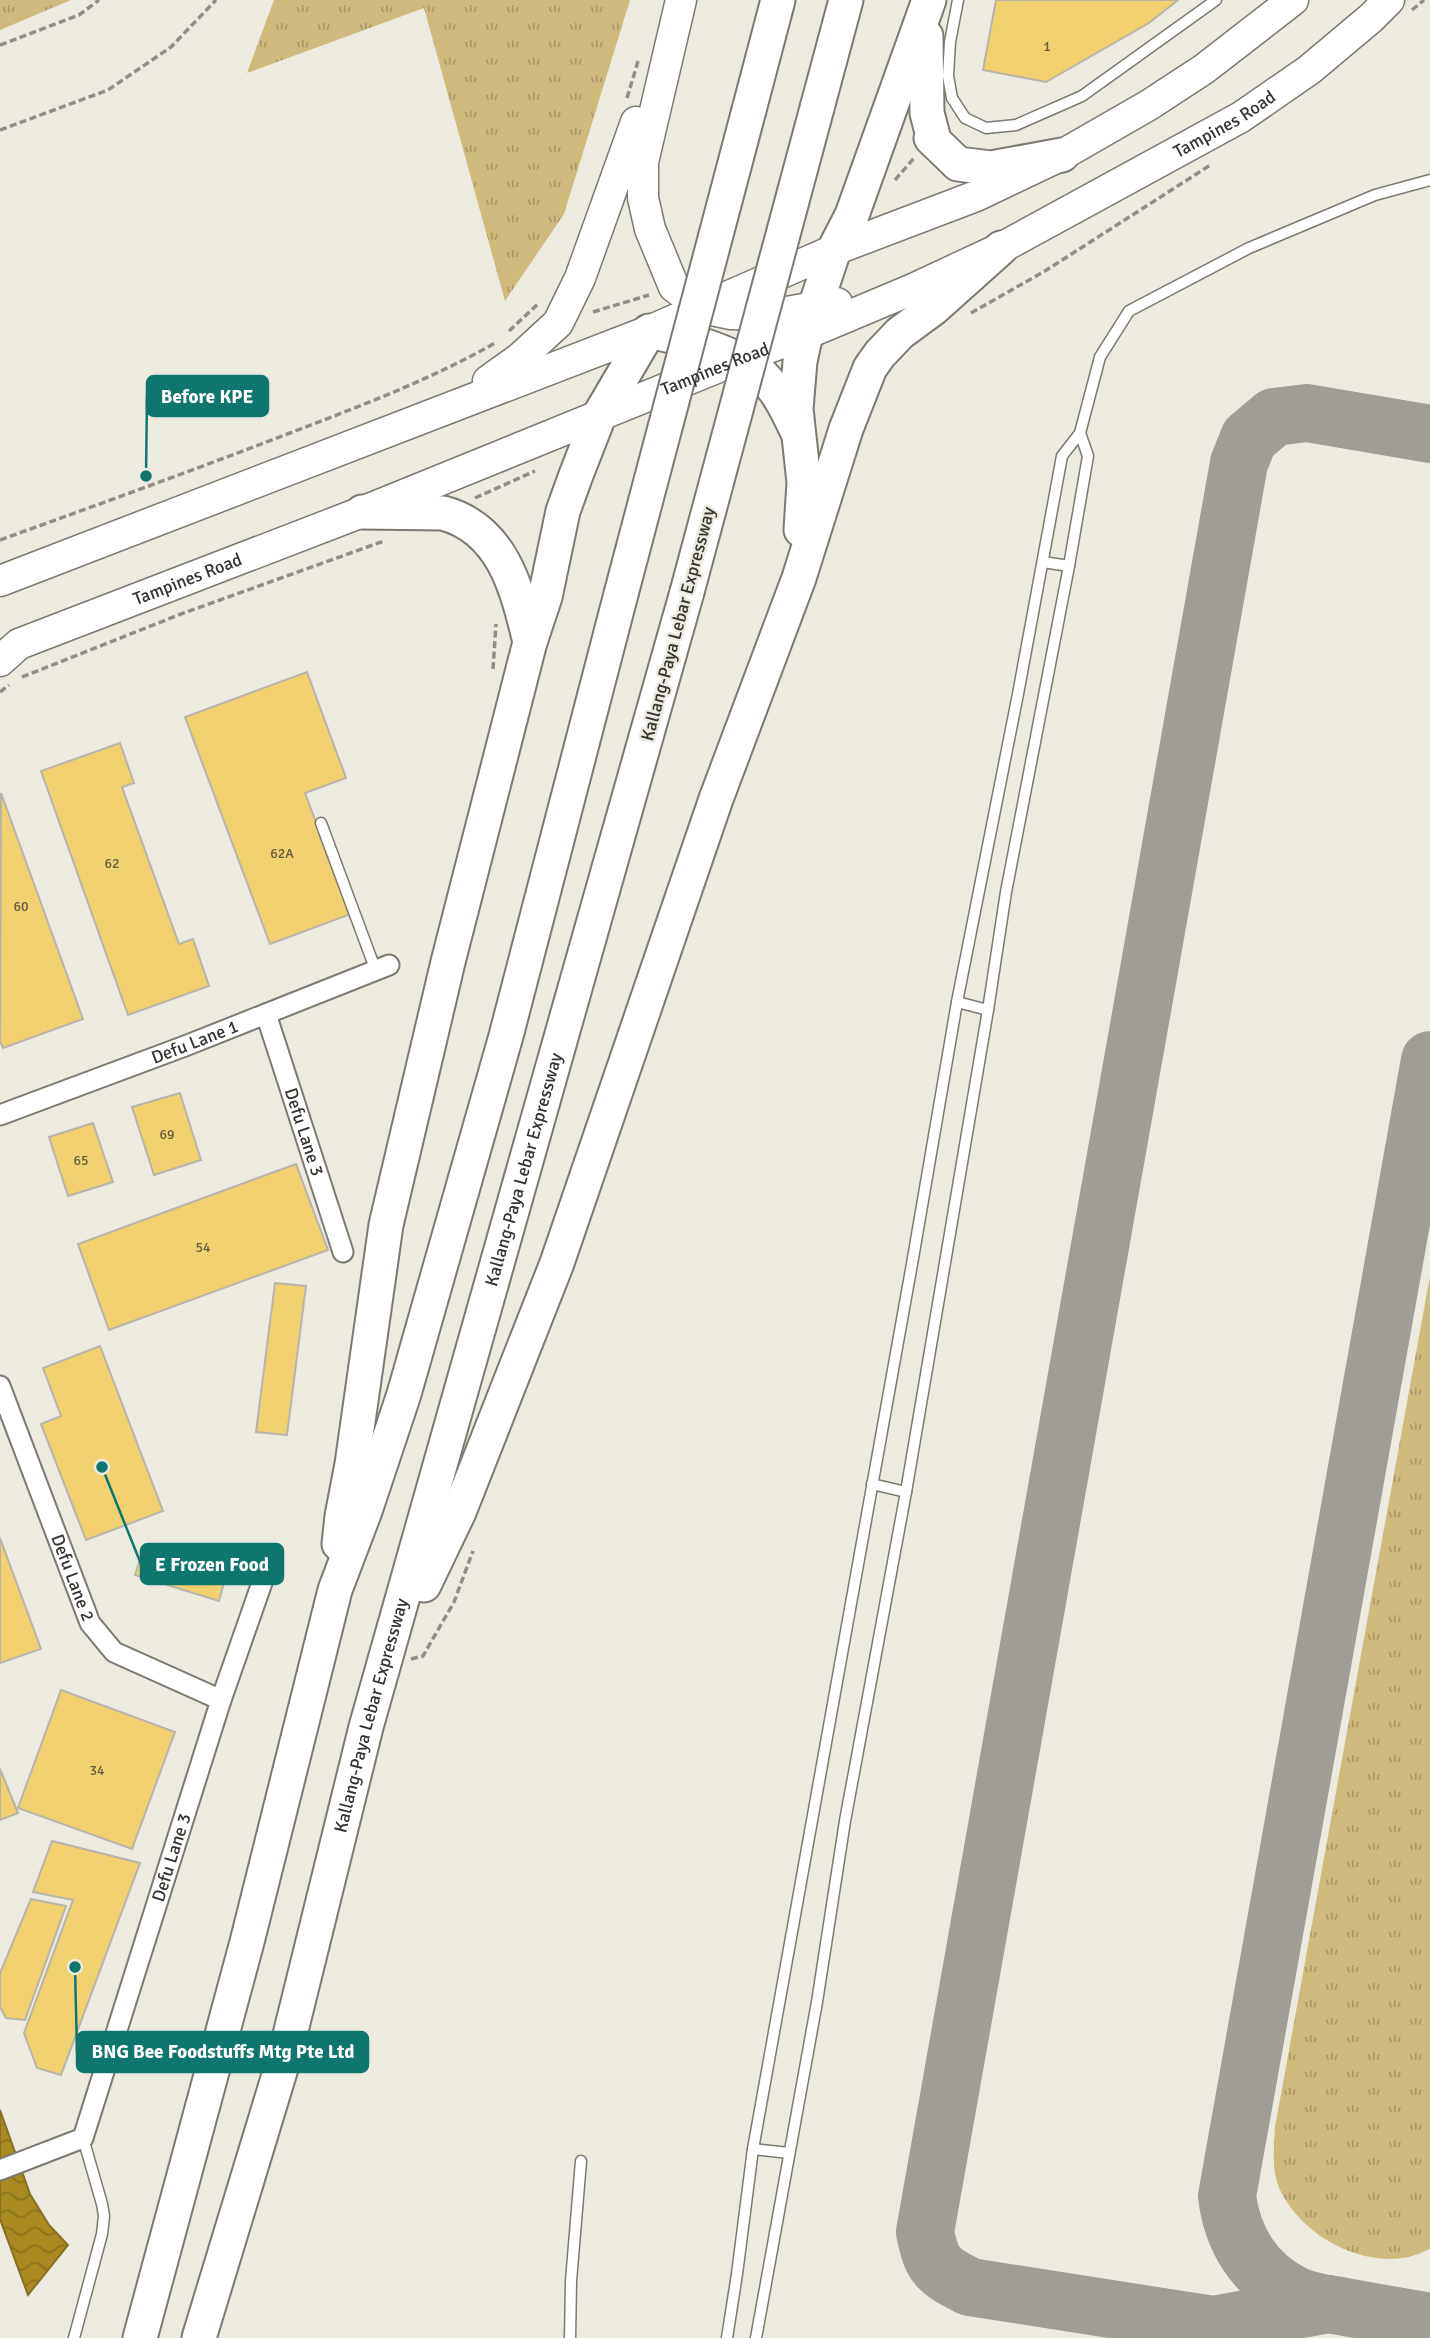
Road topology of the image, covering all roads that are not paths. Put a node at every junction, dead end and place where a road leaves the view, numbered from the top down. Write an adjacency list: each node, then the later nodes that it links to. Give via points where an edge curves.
1 (681, 0): 13 (main road, via 643,162 643,198 650,229 674,287); 17 (main road, via 580,278 558,323 520,358)
2 (778, 0): 39 (highway, bridge, via 506,1036 404,1394)
3 (846, 0): 40 (highway, Kallang-Paya Lebar Expressway, bridge, via 687,592)
4 (958, 0): 5 (lane, via 950,42 952,98 965,118 986,128 1016,125 1082,96)
5 (1216, 0)
6 (1293, 0): 9 (main road, via 1205,69)
7 (1389, 0): 11 (main road, Tampines Road, via 1308,69 1241,117)
8 (927, 6): 9 (highway, via 931,138 958,164 991,168); 12 (highway, via 852,215)
9 (1062, 156): 12 (main road, via 976,196)
10 (1430, 180): 20 (lane, via 1375,195 1250,248 1129,311 1100,357)
11 (1001, 248): 14 (main road, Tampines Road, via 913,289 898,288); 24 (highway, via 900,334 870,368)
12 (834, 250): 13 (main road); 14 (highway)
13 (703, 307): 14 (main road); 15 (main road)
14 (810, 321): 16 (main road, Tampines Road); 19 (highway, via 798,387)
15 (649, 331): 16 (highway, via 706,346); 17 (main road); 18 (highway)
16 (736, 360): 18 (main road, Tampines Road); 19 (highway, via 769,383)
17 (451, 407): 25 (main road)
18 (599, 416): 21 (main road, Tampines Road); 26 (highway, via 563,510 545,597)
19 (797, 431): 24 (highway, via 804,482)
20 (1080, 433): 22 (lane, via 1062,456); 23 (lane, via 1088,456)
21 (362, 512): 26 (highway, via 443,513 478,529 502,556 518,592); 27 (main road, Tampines Road)
22 (1043, 562): 23 (lane); 30 (lane)
23 (1069, 566): 31 (lane)
24 (799, 578): 40 (highway, via 716,799 557,1263 459,1512)
25 (0, 581)
26 (530, 642): 39 (highway, via 447,962 386,1225)
27 (8, 657)
28 (321, 823): 29 (lane)
29 (382, 968): 32 (street, Defu Lane 1)
30 (957, 1002): 31 (lane); 36 (lane)
31 (988, 1010): 37 (lane)
32 (266, 1014): 33 (street, Defu Lane 1); 34 (street, Defu Lane 3)
33 (0, 1115)
34 (342, 1252)
35 (0, 1386): 41 (street, Defu Lane 2, via 90,1623 114,1652)
36 (872, 1484): 37 (lane); 43 (lane)
37 (906, 1492): 44 (lane)
38 (264, 1577): 41 (street, Defu Lane 3)
39 (335, 1590): 48 (highway, via 247,1942)
40 (384, 1668): 49 (highway, Kallang-Paya Lebar Expressway, via 285,2055)
41 (221, 1700): 42 (street, Defu Lane 3)
42 (83, 2138): 46 (street); 47 (lane, via 104,2216)
43 (754, 2149): 44 (lane); 51 (lane)
44 (789, 2153): 52 (lane)
45 (582, 2161): 50 (lane)
46 (0, 2170)
47 (74, 2338)
48 (140, 2338)
49 (200, 2338)
50 (570, 2338)
51 (727, 2338)
52 (756, 2338)

